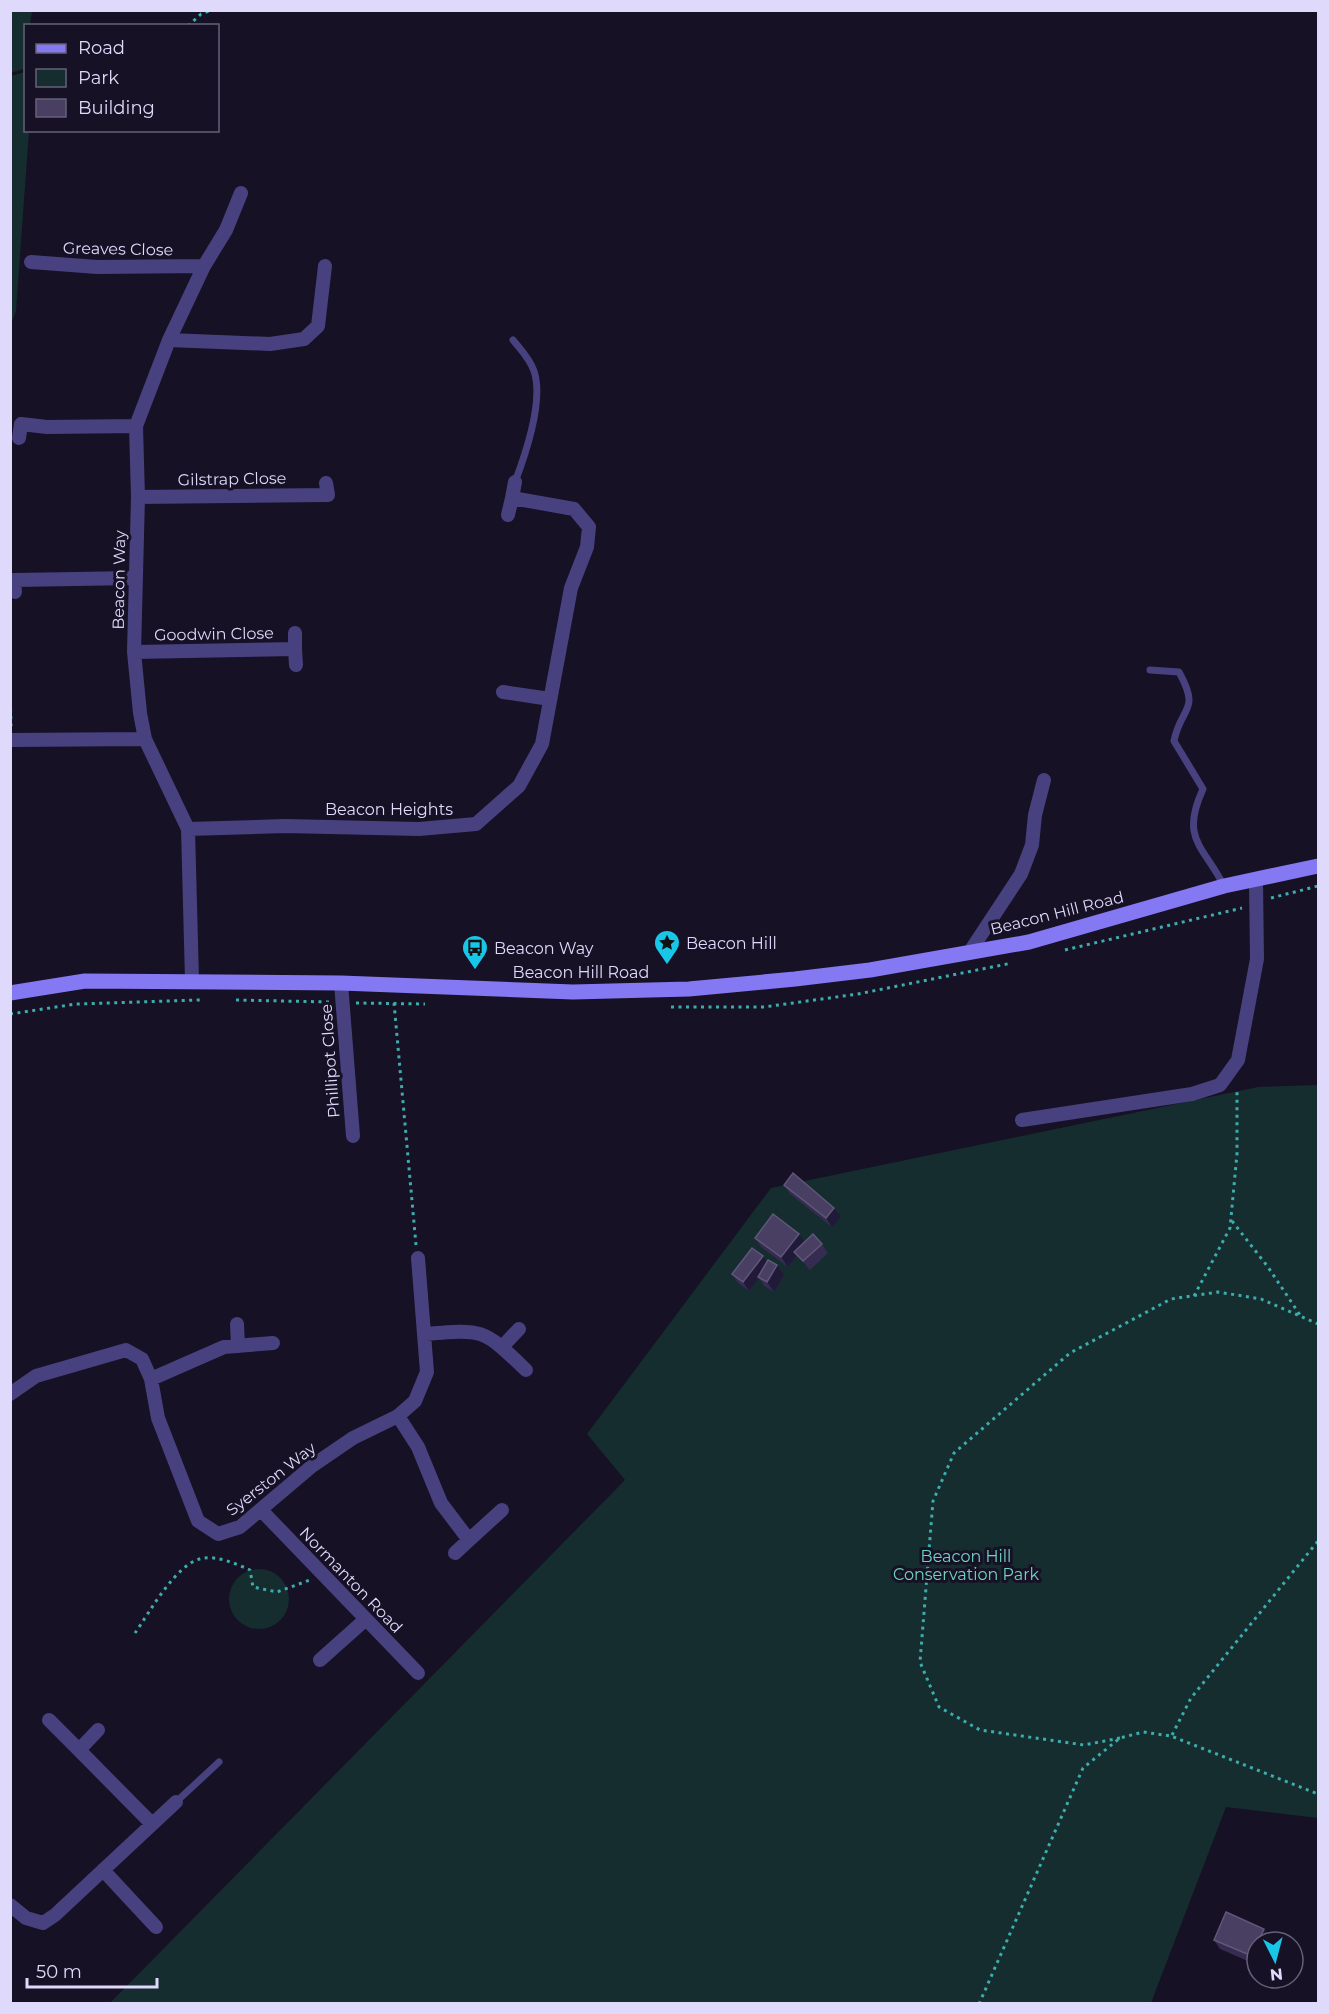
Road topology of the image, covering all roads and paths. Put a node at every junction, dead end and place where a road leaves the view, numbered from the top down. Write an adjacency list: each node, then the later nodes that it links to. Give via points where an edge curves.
1 (212, 10): 2 (path)
2 (190, 24)
3 (241, 192): 5 (street, Beacon Way, via 226,230)
4 (31, 262): 5 (street, Greaves Close, via 97,267)
5 (204, 266): 7 (street, Beacon Way)
6 (326, 266): 7 (street, via 318,326 304,339 270,344)
7 (169, 340): 9 (street, Beacon Way)
8 (513, 340): 11 (lane, via 532,366 537,394)
9 (136, 426): 10 (street, via 47,427 22,417); 13 (street, Beacon Way)
10 (19, 438)
11 (515, 482): 14 (street)
12 (328, 495): 13 (street, Gilstrap Close)
13 (138, 497): 16 (street, Beacon Way)
14 (512, 498): 15 (street); 25 (street, Beacon Heights, via 574,509 589,527 587,547 572,588)
15 (508, 515)
16 (135, 578): 17 (street); 20 (street, Beacon Way)
17 (14, 580)
18 (295, 633): 19 (street, Goodwin Close)
19 (296, 650): 20 (street, Goodwin Close); 21 (street, Goodwin Close)
20 (134, 652): 26 (street, Beacon Way)
21 (296, 665)
22 (1150, 670): 32 (lane, via 1179,672 1190,692 1189,710 1176,729 1174,741 1203,789 1195,806 1193,828 1200,849)
23 (10, 686): 27 (path)
24 (503, 692): 25 (street)
25 (550, 699): 29 (street, Beacon Heights, via 542,744 519,786 476,824 419,829)
26 (145, 739): 27 (street); 29 (street, Beacon Way)
27 (11, 740)
28 (1044, 780): 33 (street, via 1032,845 1021,874)
29 (188, 829): 34 (street, Beacon Way)
30 (1318, 866): 31 (street, Beacon Hill Road)
31 (1256, 881): 32 (street, Beacon Hill Road); 38 (street, via 1257,959)
32 (1224, 886): 33 (street, Beacon Hill Road, via 1029,942)
33 (969, 953): 36 (street, Beacon Hill Road, via 859,971 689,989 573,992)
34 (192, 980): 35 (street, Beacon Hill Road); 37 (street, Beacon Hill Road, via 85,981)
35 (341, 983): 36 (street, Beacon Hill Road); 40 (street, Phillipot Close)
36 (393, 986): 42 (path)
37 (10, 993)
38 (1238, 1060): 39 (street, via 1220,1085 1192,1094); 43 (path, via 1237,1154 1230,1228)
39 (1022, 1120)
40 (353, 1136)
41 (1231, 1221): 44 (path)
42 (418, 1258): 48 (street, Syerston Way)
43 (1194, 1296): 44 (path, via 1218,1292 1261,1299); 69 (path, via 1172,1299 1070,1353 954,1453 933,1501 920,1662 939,1707 990,1732 1084,1745)
44 (1301, 1317): 46 (path)
45 (237, 1324): 50 (street)
46 (1318, 1324)
47 (519, 1329): 51 (street)
48 (425, 1334): 51 (street, via 472,1330 493,1338); 55 (street, Syerston Way, via 427,1372 415,1401)
49 (273, 1343): 50 (street)
50 (238, 1346): 53 (street, via 224,1347)
51 (502, 1347): 52 (street)
52 (526, 1370)
53 (151, 1379): 54 (street, Syerston Way, via 142,1359 126,1350 36,1376); 56 (street, Syerston Way, via 158,1418 198,1521 218,1534 240,1527)
54 (10, 1394)
55 (398, 1416): 56 (street, Syerston Way, via 345,1443); 58 (street, via 418,1447 441,1503)
56 (261, 1510): 61 (street, Normanton Road)
57 (501, 1510): 58 (street)
58 (469, 1540): 60 (street)
59 (1318, 1541): 68 (path, via 1191,1698)
60 (455, 1553)
61 (321, 1573): 62 (street, Normanton Road); 63 (path, via 297,1587 276,1592 253,1587 250,1570 236,1563 204,1558 182,1568)
62 (366, 1618): 64 (street); 65 (street, Normanton Road)
63 (135, 1633)
64 (320, 1660)
65 (418, 1673)
66 (49, 1720): 70 (street)
67 (98, 1730): 70 (street)
68 (1171, 1736): 69 (path, via 1143,1732); 72 (path)
69 (1120, 1738): 78 (path, via 1083,1768)
70 (79, 1750): 74 (street)
71 (219, 1762): 73 (lane)
72 (1318, 1794)
73 (176, 1802): 74 (street)
74 (152, 1824): 75 (street)
75 (103, 1870): 76 (street, via 43,1923 26,1918); 77 (street)
76 (10, 1905)
77 (156, 1927)
78 (979, 2004)

